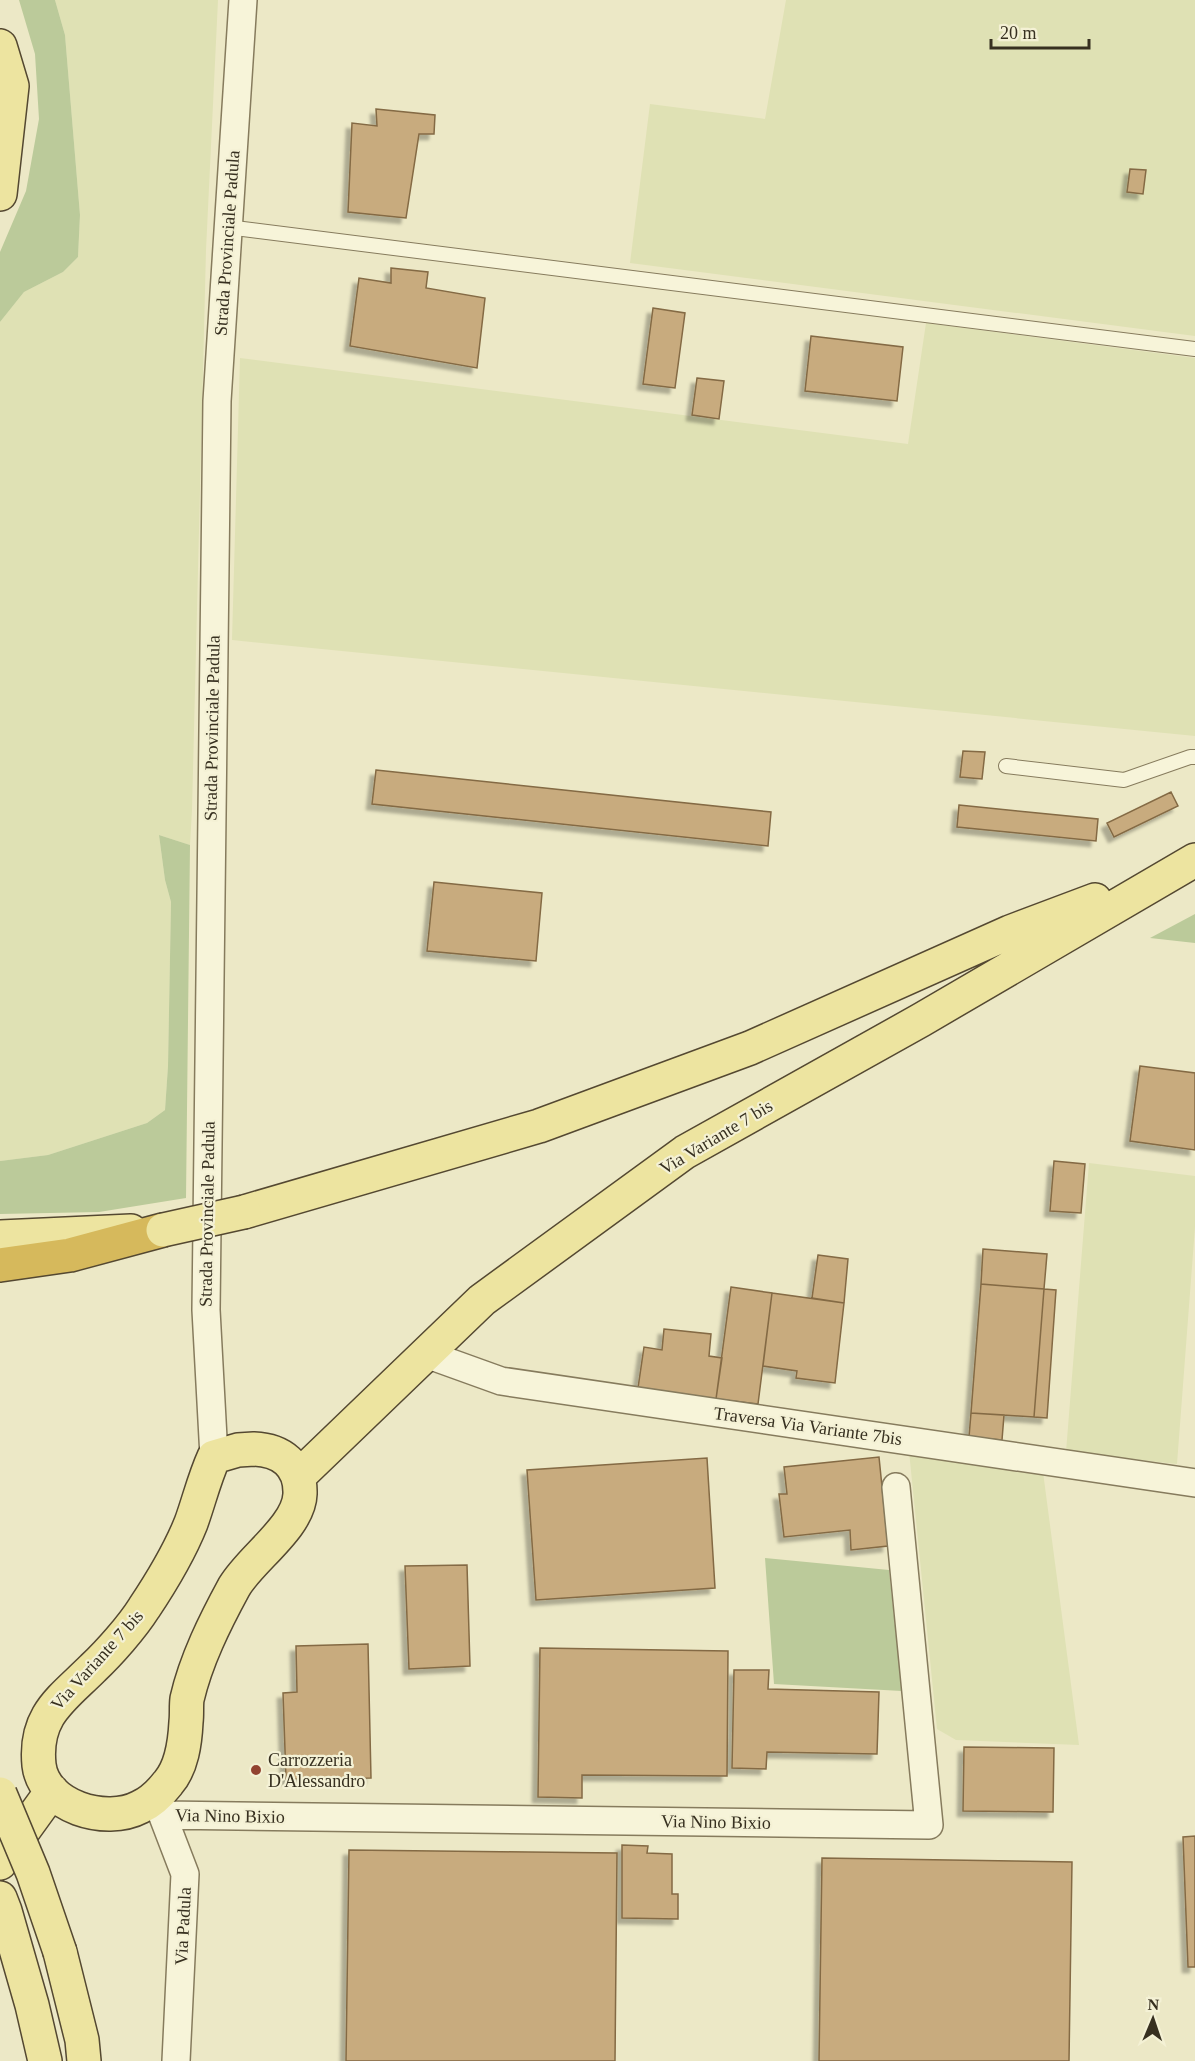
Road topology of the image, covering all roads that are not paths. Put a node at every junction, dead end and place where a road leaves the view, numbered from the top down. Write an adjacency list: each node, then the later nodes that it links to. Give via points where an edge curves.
1 (243, 0): 4 (street, Strada Provinciale Padula)
2 (0, 46): 3 (main road, via 12,86)
3 (0, 194)
4 (227, 227): 5 (lane); 13 (street, Strada Provinciale Padula, via 217,401 206,1310)
5 (1195, 349)
6 (1195, 758): 7 (lane, via 1124,780)
7 (1006, 766)
8 (1189, 864): 9 (main road, bridge, via 1010,932 750,1048 550,1122 244,1212); 12 (main road, Via Variante 7 bis, via 685,1152 482,1300)
9 (163, 1230): 10 (main road); 11 (highway, via 70,1255)
10 (0, 1237)
11 (0, 1265)
12 (426, 1354): 14 (main road, Via Variante 7 bis); 15 (street, Traversa Via Variante 7bis, via 501,1382)
13 (214, 1457): 14 (main road, via 238,1450 267,1449 284,1456); 17 (main road, Via Variante 7 bis, via 172,1564 143,1610 49,1712 38,1758 40,1773)
14 (299, 1476): 19 (main road, via 299,1505 291,1520 235,1585 198,1660 187,1701 178,1766)
15 (1195, 1483)
16 (896, 1487): 19 (street, Via Nino Bixio, via 929,1825)
17 (52, 1791): 19 (main road, via 64,1801 102,1814); 20 (main road)
18 (0, 1794): 23 (main road, bridge, via 60,1952)
19 (159, 1806): 24 (street, Via Padula, via 185,1874)
20 (0, 1863)
21 (0, 1898): 22 (main road)
22 (45, 2061)
23 (84, 2061)
24 (176, 2061)

